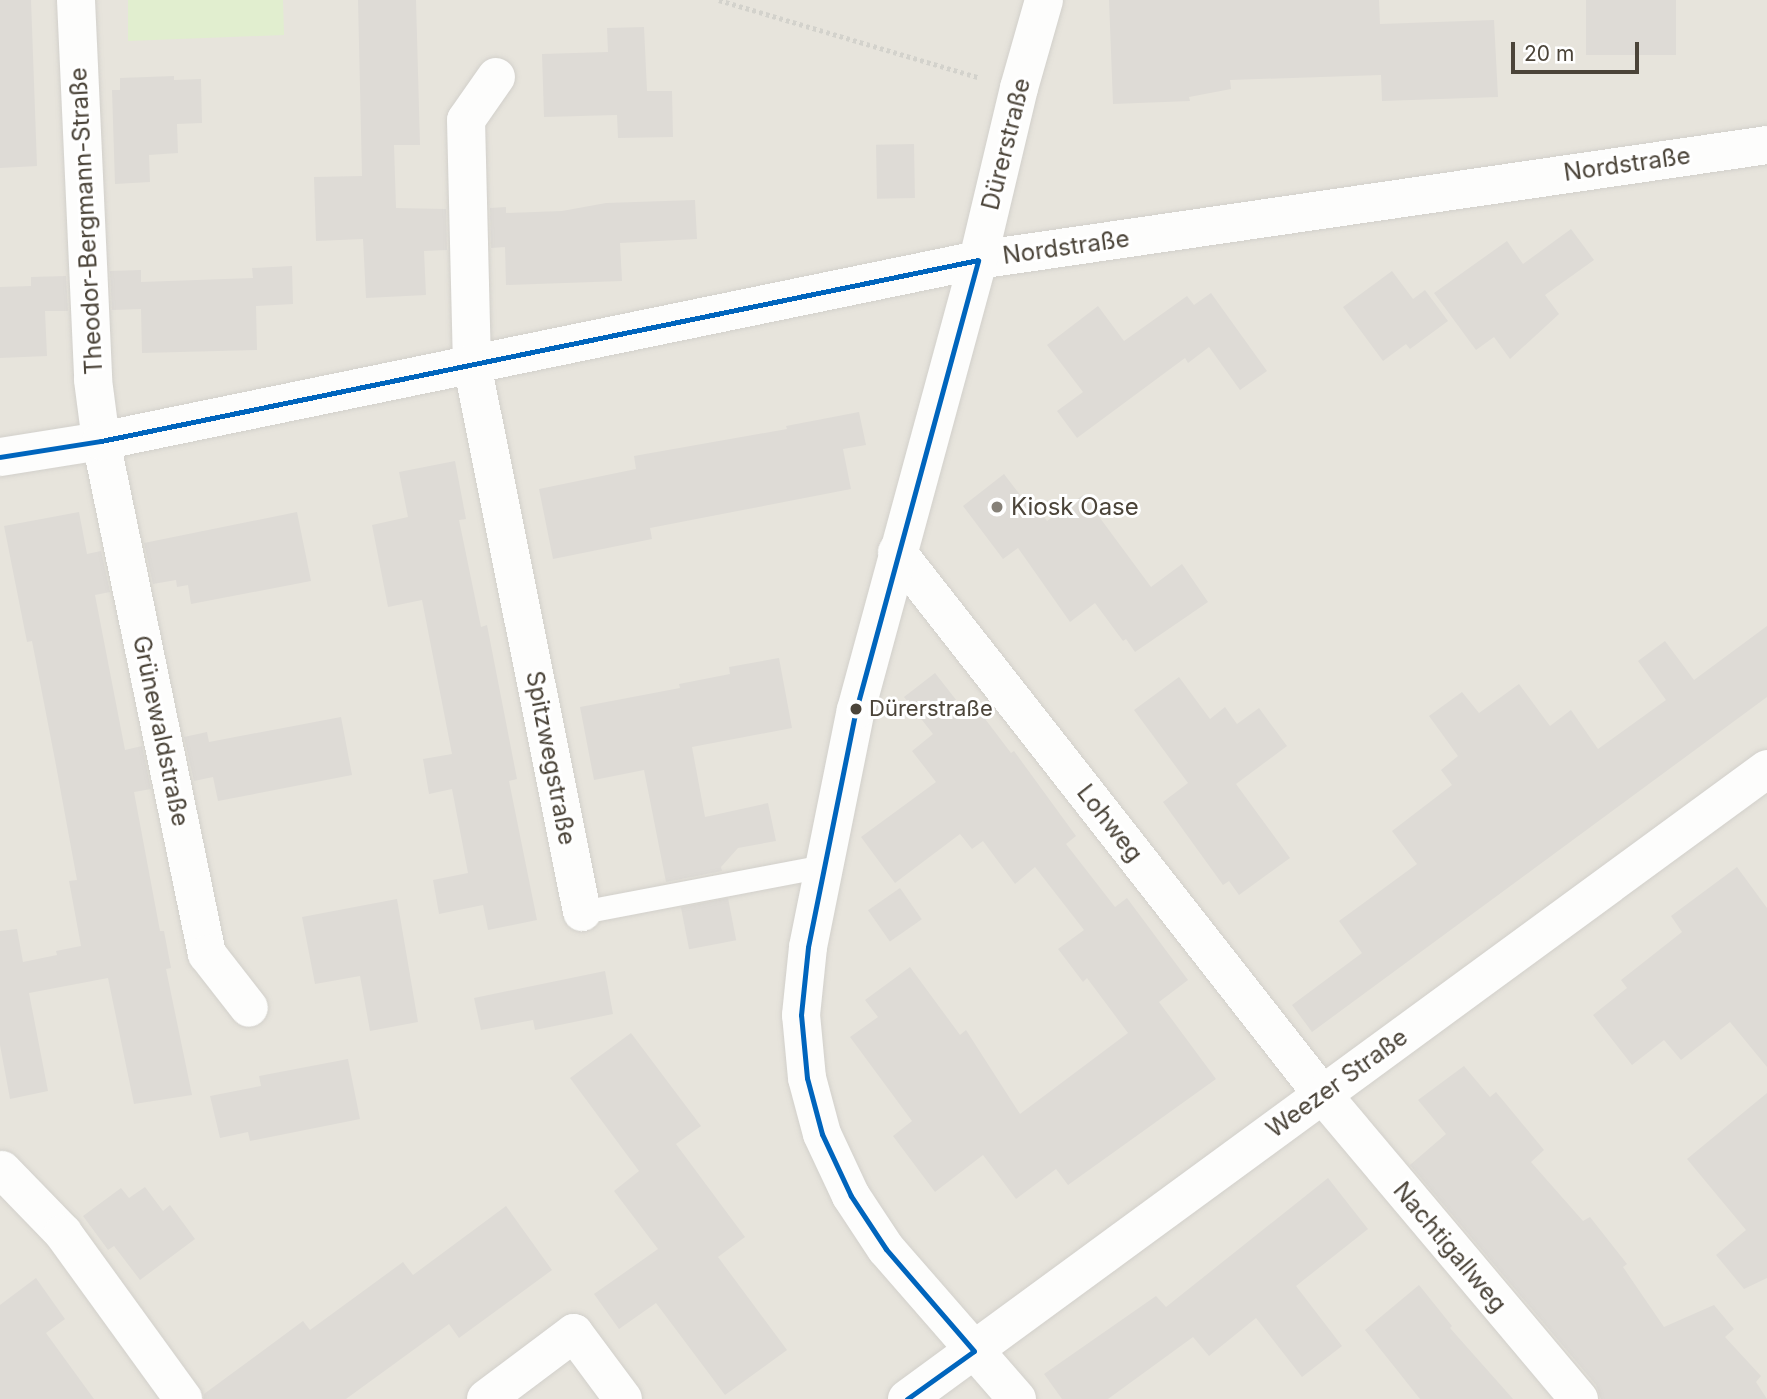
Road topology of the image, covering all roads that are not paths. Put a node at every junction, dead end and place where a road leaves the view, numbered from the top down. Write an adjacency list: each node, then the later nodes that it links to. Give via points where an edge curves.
1 (76, 0): 7 (street, Theodor-Bergmann-Straße, via 93,380)
2 (1044, 0): 5 (street, Dürerstraße)
3 (496, 77): 6 (street, Spitzwegstraße, via 466,120)
4 (1767, 145): 5 (street, Nordstraße)
5 (978, 260): 6 (street, Nordstraße); 9 (street, Dürerstraße)
6 (472, 363): 7 (street, Nordstraße); 12 (street, Spitzwegstraße)
7 (101, 441): 8 (street, Nordstraße); 13 (street, Grünewaldstraße, via 207,954)
8 (0, 457)
9 (897, 552): 11 (street, Dürerstraße, via 856,710); 14 (street, Lohweg)
10 (1767, 769): 14 (street, Weezer Straße)
11 (824, 866): 12 (lane, Spitzwegstraße); 16 (street, Dürerstraße, via 801,1015 807,1078 822,1134 852,1196 886,1249)
12 (582, 912)
13 (249, 1008)
14 (1322, 1094): 16 (street, Weezer Straße); 22 (street, Nachtigallweg)
15 (2, 1170): 17 (street, via 62,1233)
16 (974, 1351): 20 (street, Weezer Straße); 21 (street, Dürerstraße)
17 (183, 1399)
18 (486, 1399): 19 (street, via 574,1333)
19 (624, 1399)
20 (907, 1399)
21 (1017, 1399)
22 (1579, 1399)

